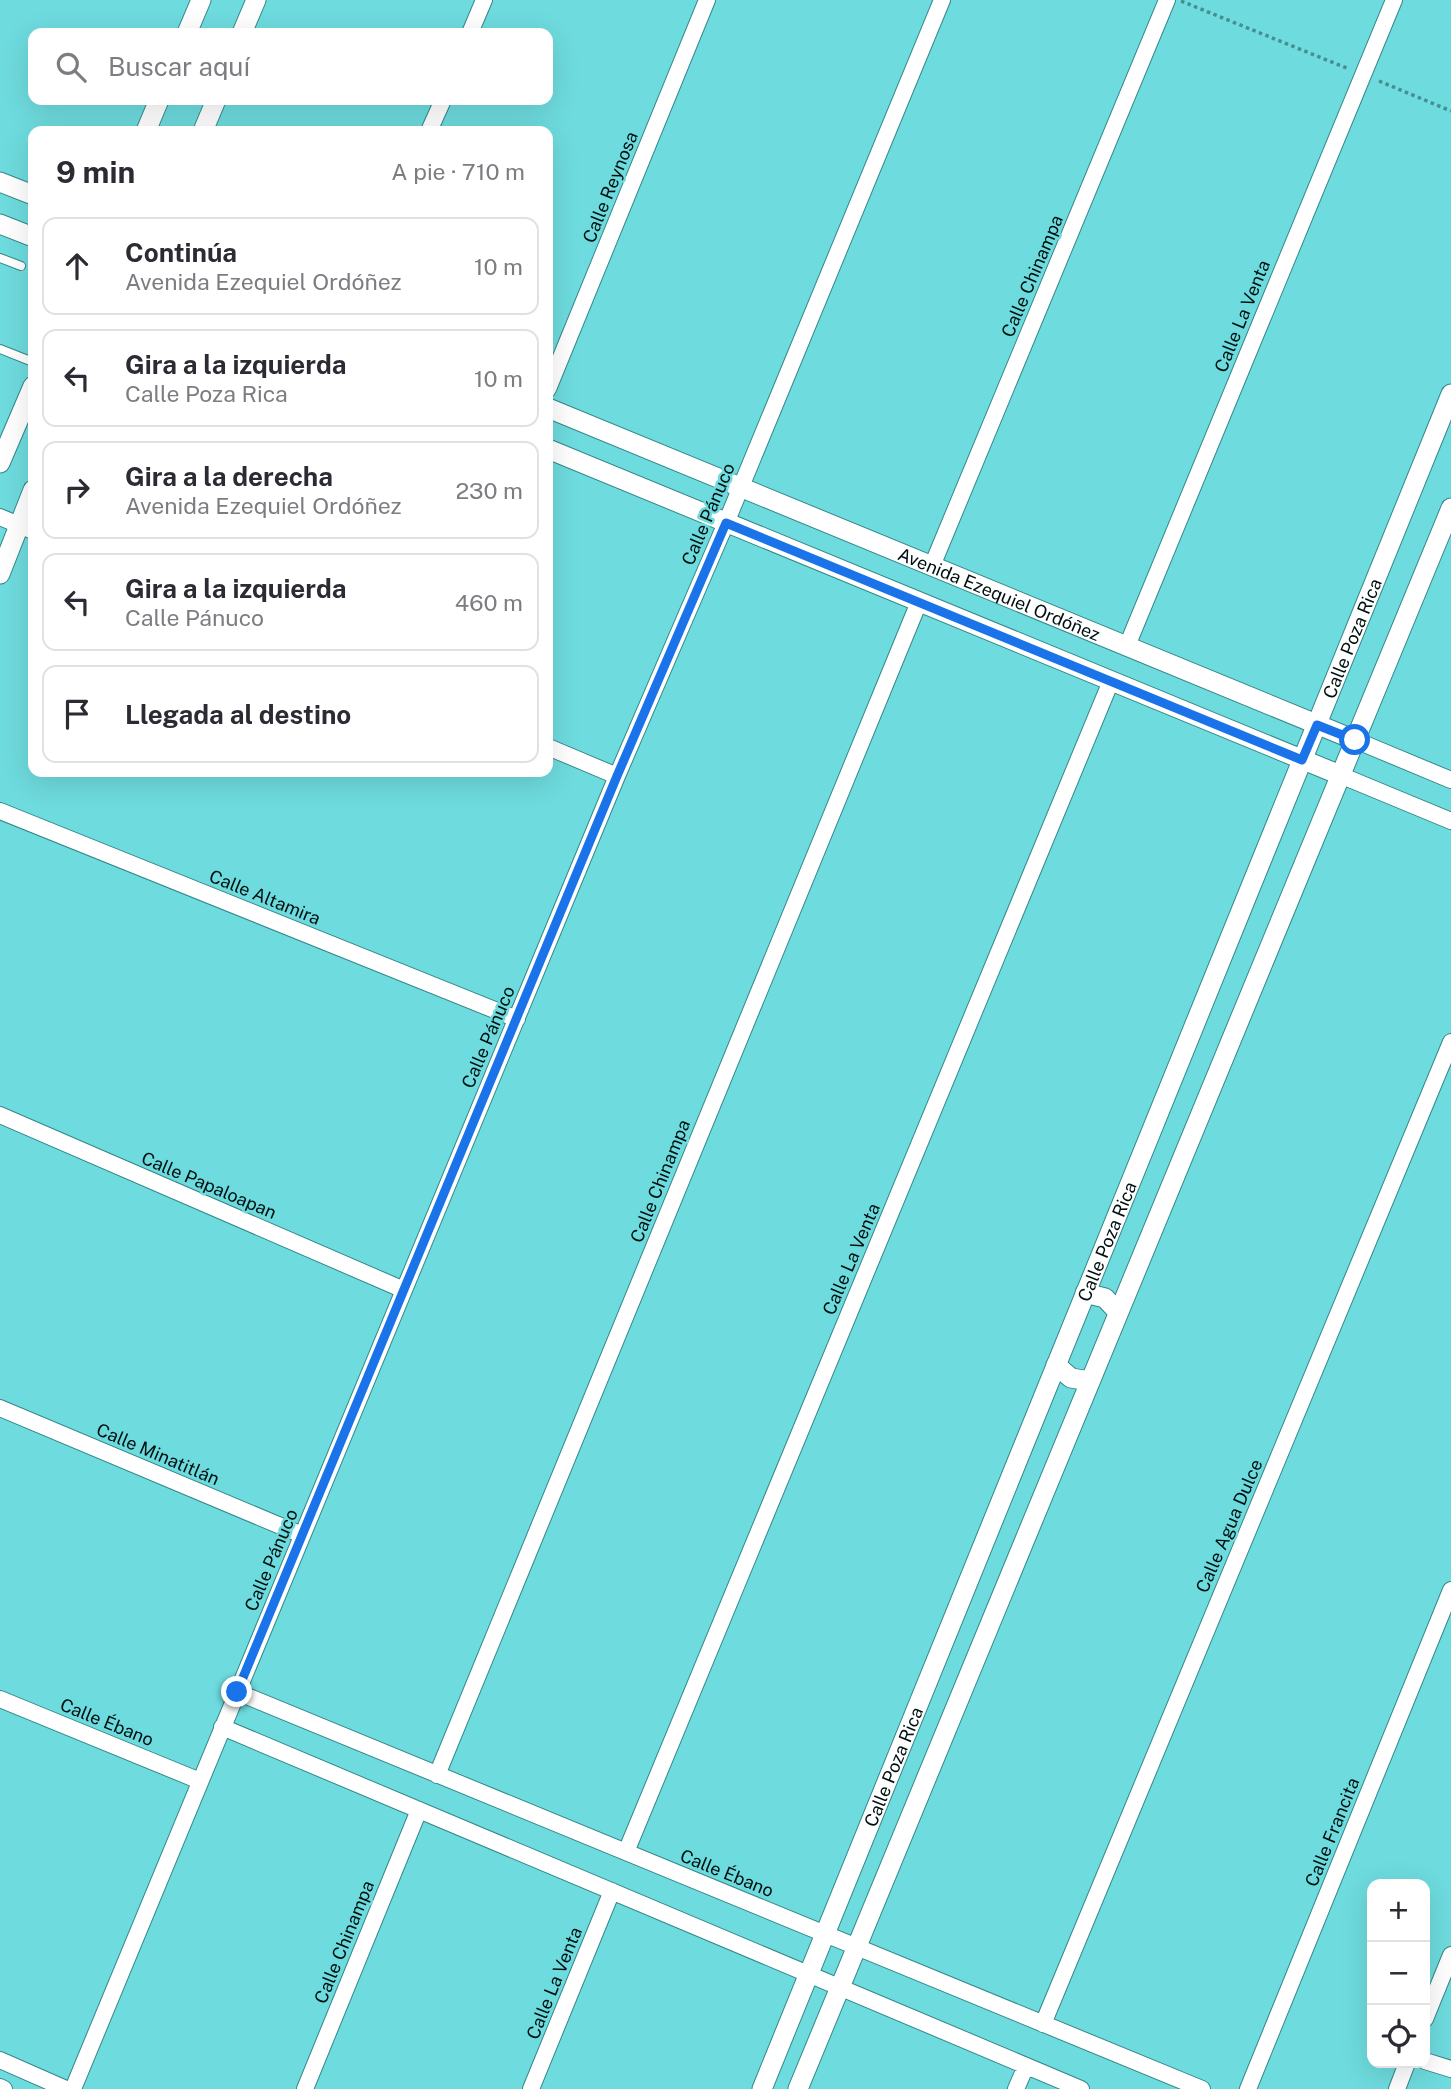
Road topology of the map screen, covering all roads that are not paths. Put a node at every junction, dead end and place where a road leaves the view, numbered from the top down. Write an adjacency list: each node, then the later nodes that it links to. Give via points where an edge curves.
1 (201, 0): 8 (street)
2 (256, 0): 9 (street)
3 (484, 0): 10 (street)
4 (707, 0): 25 (street, Calle Reynosa)
5 (942, 0): 31 (street, Calle Pánuco)
6 (1167, 0): 36 (street, Calle Chinampa)
7 (1394, 0): 39 (street, Calle La Venta)
8 (189, 28)
9 (244, 28)
10 (472, 28)
11 (157, 105): 14 (street)
12 (213, 105): 15 (street)
13 (441, 105): 16 (street)
14 (148, 126)
15 (205, 126)
16 (431, 126)
17 (0, 182): 18 (street)
18 (28, 193)
19 (0, 224): 20 (street)
20 (28, 235)
21 (0, 258): 22 (lane)
22 (21, 266)
23 (0, 349): 24 (lane)
24 (28, 360)
25 (553, 377)
26 (1451, 394): 41 (street, Calle Poza Rica)
27 (28, 398): 30 (street)
28 (553, 410): 31 (street, Avenida Ezequiel Ordóñez)
29 (553, 451): 34 (street)
30 (0, 463)
31 (741, 487): 34 (street, Calle Pánuco); 36 (street, Avenida Ezequiel Ordóñez)
32 (1451, 508): 42 (street, Calle Poza Rica)
33 (0, 517): 35 (street)
34 (726, 523): 38 (street); 46 (street, Calle Pánuco)
35 (26, 528): 37 (street)
36 (932, 566): 39 (street, Avenida Ezequiel Ordóñez)
37 (0, 574)
38 (919, 602): 40 (street); 64 (street, Calle Chinampa)
39 (1127, 646): 41 (street, Avenida Ezequiel Ordóñez)
40 (1111, 681): 44 (street); 67 (street, Calle La Venta)
41 (1317, 725): 42 (street, Avenida Ezequiel Ordóñez); 44 (street, Calle Poza Rica)
42 (1355, 740): 45 (street, Calle Poza Rica); 47 (street, Avenida Ezequiel Ordóñez)
43 (553, 749): 46 (street)
44 (1302, 760): 45 (street); 54 (street, Calle Poza Rica)
45 (1340, 775): 49 (street); 55 (street, Calle Poza Rica)
46 (617, 776): 50 (street, Calle Pánuco)
47 (1451, 780)
48 (0, 811): 50 (street, Calle Altamira)
49 (1451, 821)
50 (517, 1019): 53 (street, Calle Pánuco)
51 (1451, 1042): 75 (street, Calle Agua Dulce)
52 (0, 1115): 53 (street, Calle Papaloapan)
53 (404, 1290): 59 (street, Calle Pánuco)
54 (1085, 1293): 55 (street, via 1105,1298); 56 (street, Calle Poza Rica)
55 (1118, 1312): 57 (street, Calle Poza Rica)
56 (1056, 1365): 57 (street, via 1070,1378); 69 (street, Calle Poza Rica)
57 (1090, 1381): 70 (street, Calle Poza Rica)
58 (0, 1408): 59 (street, Calle Minatitlán)
59 (302, 1535): 61 (street, Calle Pánuco)
60 (1451, 1590): 90 (street, Calle Francita)
61 (237, 1692): 63 (street, Calle Pánuco); 64 (street, Calle Ébano)
62 (0, 1699): 65 (street, Calle Ébano)
63 (222, 1727): 65 (street, Calle Pánuco); 66 (street)
64 (438, 1774): 67 (street, Calle Ébano)
65 (200, 1781): 82 (street, Calle Pánuco)
66 (419, 1810): 68 (street); 83 (street, Calle Chinampa)
67 (626, 1852): 69 (street, Calle Ébano)
68 (612, 1891): 72 (street); 84 (street, Calle La Venta)
69 (825, 1934): 70 (street, Calle Ébano); 72 (street, Calle Poza Rica)
70 (856, 1947): 73 (street, Calle Poza Rica); 75 (street, Calle Ébano)
71 (1451, 1955): 74 (street)
72 (808, 1974): 73 (street); 85 (street, Calle Poza Rica)
73 (840, 1987): 78 (street); 86 (street, Calle Poza Rica)
74 (1430, 2008)
75 (1043, 2024): 89 (street, Calle Ébano)
76 (0, 2060): 81 (street)
77 (1430, 2063): 80 (street)
78 (1026, 2066): 87 (street); 88 (street)
79 (1405, 2068): 91 (street)
80 (1451, 2069)
81 (65, 2089)
82 (73, 2089)
83 (305, 2089)
84 (531, 2089)
85 (762, 2089)
86 (798, 2089)
87 (1016, 2089)
88 (1081, 2089)
89 (1202, 2089)
90 (1248, 2089)
91 (1396, 2089)

